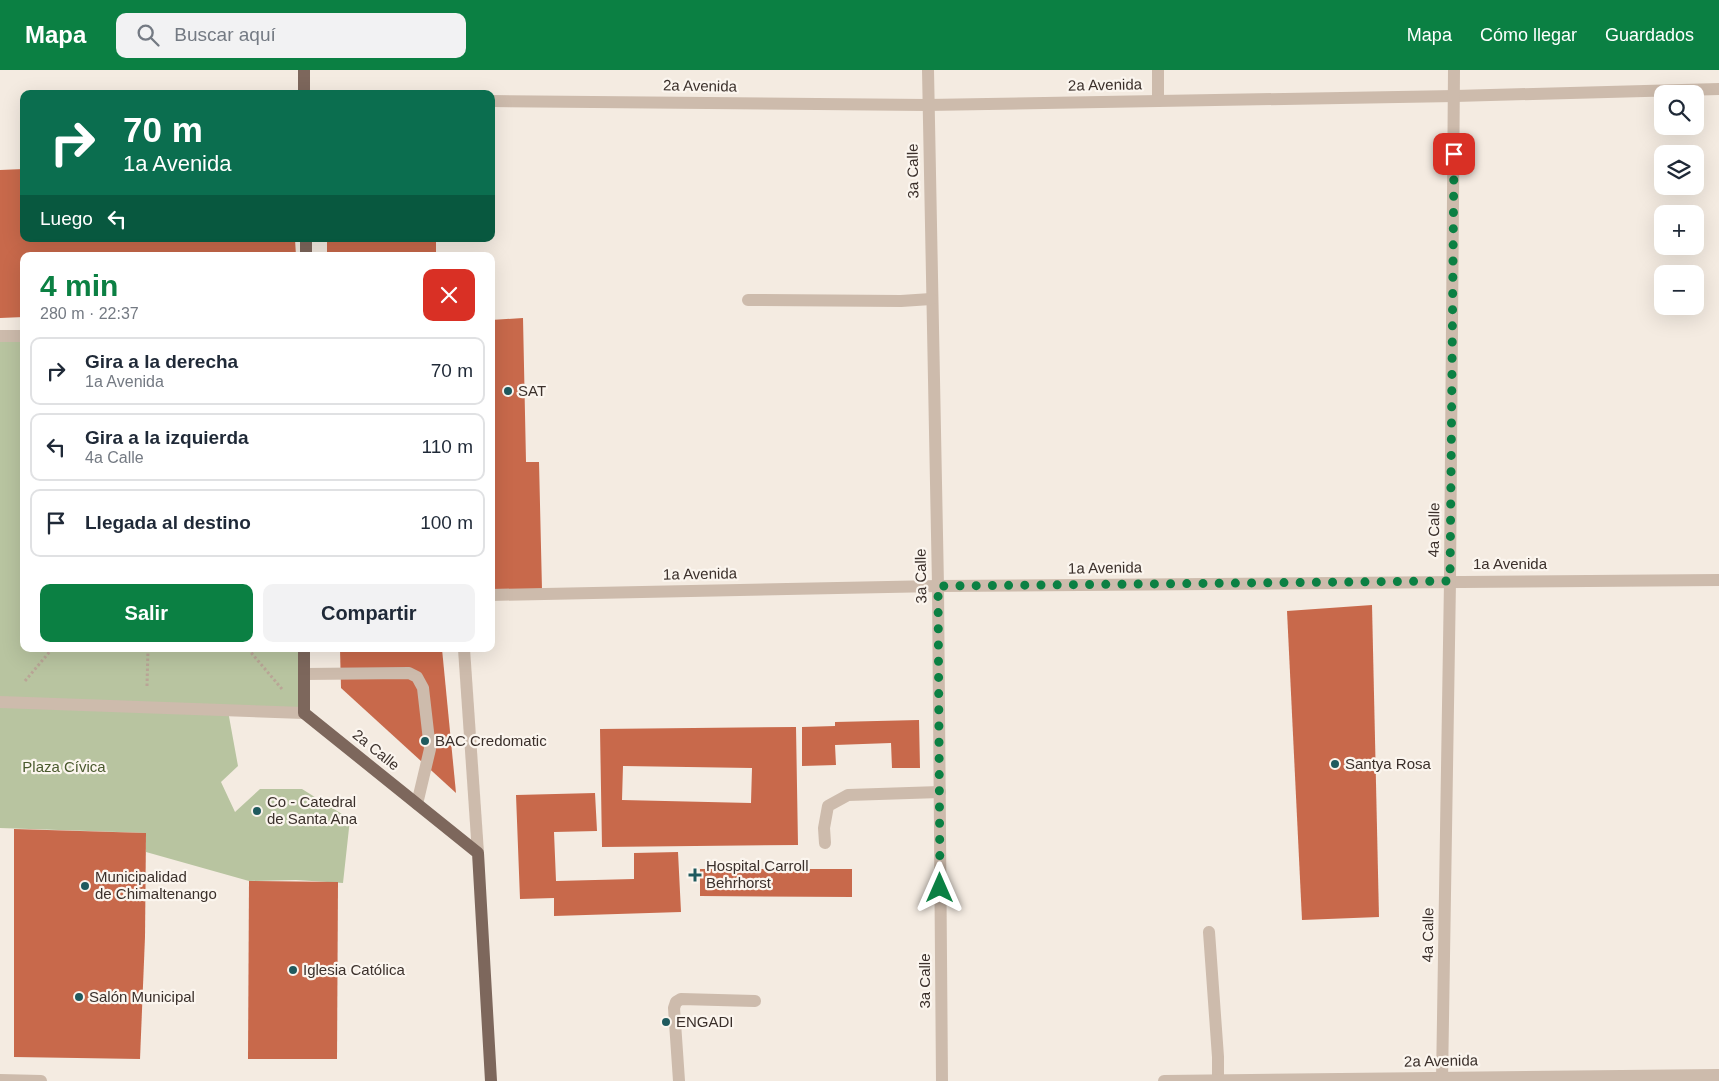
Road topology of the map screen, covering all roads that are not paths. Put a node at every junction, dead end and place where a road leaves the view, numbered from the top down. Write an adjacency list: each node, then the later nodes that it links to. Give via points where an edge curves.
1 (304, 70): 6 (main road)
2 (928, 70): 10 (street, 3a Calle)
3 (1158, 70): 9 (street)
4 (1454, 70): 7 (street, 4a Calle)
5 (1719, 89): 7 (street, 2a Avenida)
6 (304, 90)
7 (1455, 96): 9 (street, 2a Avenida); 16 (street, 4a Calle)
8 (495, 101): 10 (street, 2a Avenida)
9 (1158, 101): 10 (street, 2a Avenida)
10 (928, 105): 12 (street, 3a Calle)
11 (748, 300): 12 (street)
12 (931, 300): 17 (street, 3a Calle)
13 (0, 336): 14 (street)
14 (20, 336)
15 (1719, 580): 16 (street, 1a Avenida)
16 (1450, 581): 17 (street, 1a Avenida); 31 (street, 4a Calle)
17 (938, 586): 18 (street, 1a Avenida); 24 (street, 3a Calle)
18 (495, 595)
19 (304, 652): 21 (main road)
20 (464, 652): 27 (street)
21 (304, 674): 23 (main road); 25 (street, via 409,673 417,677 423,688 430,749)
22 (4, 702): 23 (street)
23 (304, 713): 25 (main road, 2a Calle)
24 (940, 792): 26 (street, via 848,795 828,806); 37 (street, 3a Calle)
25 (416, 804): 27 (main road, 2a Calle)
26 (825, 843)
27 (478, 853): 35 (main road)
28 (1209, 932): 33 (street)
29 (755, 1001): 36 (street, via 681,999 676,1002)
30 (1719, 1075): 31 (street, 2a Avenida)
31 (1442, 1079): 33 (street, 2a Avenida)
32 (0, 1080): 34 (street)
33 (1218, 1080): 38 (street, 2a Avenida)
34 (41, 1081)
35 (491, 1081)
36 (679, 1081)
37 (942, 1081)
38 (1164, 1081)

